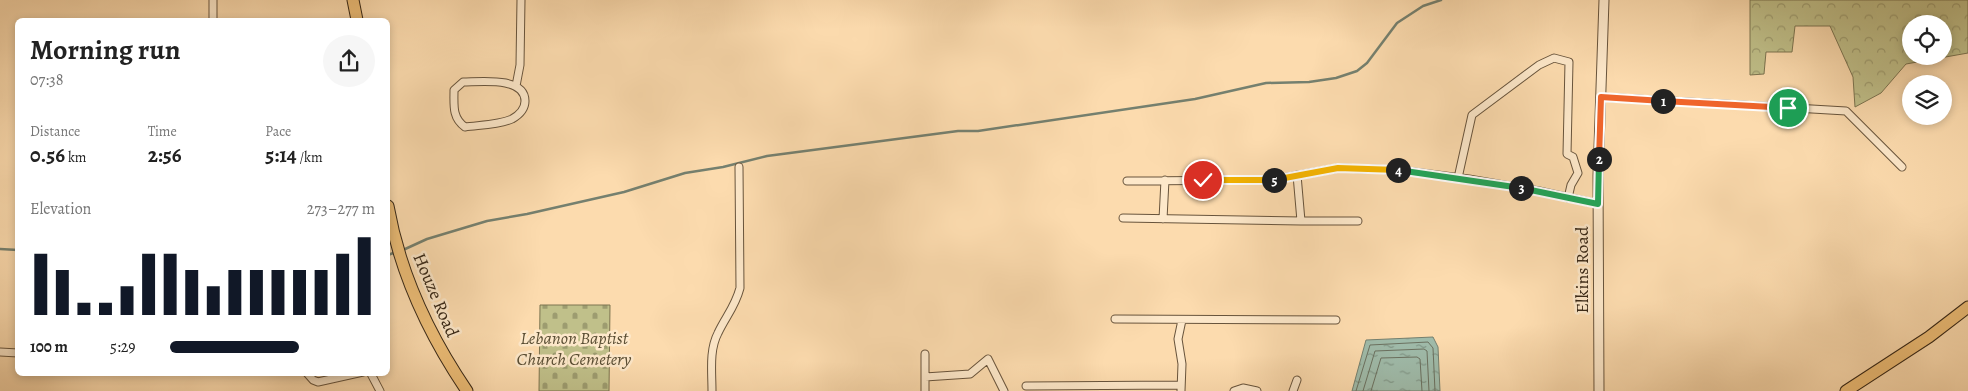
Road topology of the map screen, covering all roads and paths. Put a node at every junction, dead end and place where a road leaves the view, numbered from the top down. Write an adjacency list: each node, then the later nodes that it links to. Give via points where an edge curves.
1 (213, 0): 5 (street)
2 (353, 0): 6 (main road)
3 (521, 0): 7 (street, via 520,65)
4 (1604, 0): 8 (street, Elkins Road)
5 (213, 18)
6 (356, 18)
7 (516, 86): 7 (street, via 525,99 519,114 510,120 465,127 454,112 454,90 463,82 498,82)
8 (1601, 97): 10 (street, via 1846,111); 16 (street, Elkins Road)
9 (738, 167): 38 (street, via 740,288 736,304 717,334 713,349)
10 (1902, 167)
11 (1297, 175): 12 (street, via 1338,168 1398,170); 13 (street, via 1272,180); 21 (street)
12 (1458, 178): 15 (street); 15 (street, via 1472,115 1539,65 1554,58 1569,62 1567,154 1573,157 1578,173)
13 (1165, 180): 14 (street); 19 (street)
14 (1127, 181)
15 (1568, 198): 16 (street)
16 (1598, 204): 44 (street, Elkins Road)
17 (390, 215): 37 (main road, Houze Road, via 398,251 418,306 447,362)
18 (1123, 218): 19 (street)
19 (1163, 219): 21 (street)
20 (1358, 220): 21 (street)
21 (1300, 221)
22 (1968, 307): 45 (main road, via 1929,337)
23 (1115, 319): 24 (street)
24 (1182, 320): 25 (street); 35 (street, via 1178,339)
25 (1336, 320)
26 (0, 352): 27 (street)
27 (15, 353)
28 (925, 354): 32 (street)
29 (310, 376): 30 (street, via 318,382)
30 (345, 376)
31 (372, 376): 36 (street)
32 (925, 377): 39 (street); 40 (street, via 970,374 988,359)
33 (1297, 380): 43 (street)
34 (1026, 386): 35 (street)
35 (1181, 388)
36 (380, 391)
37 (467, 391)
38 (712, 391)
39 (925, 391)
40 (1004, 391)
41 (1234, 391): 42 (street, via 1243,388)
42 (1257, 391)
43 (1293, 391)
44 (1599, 391)
45 (1846, 391)

